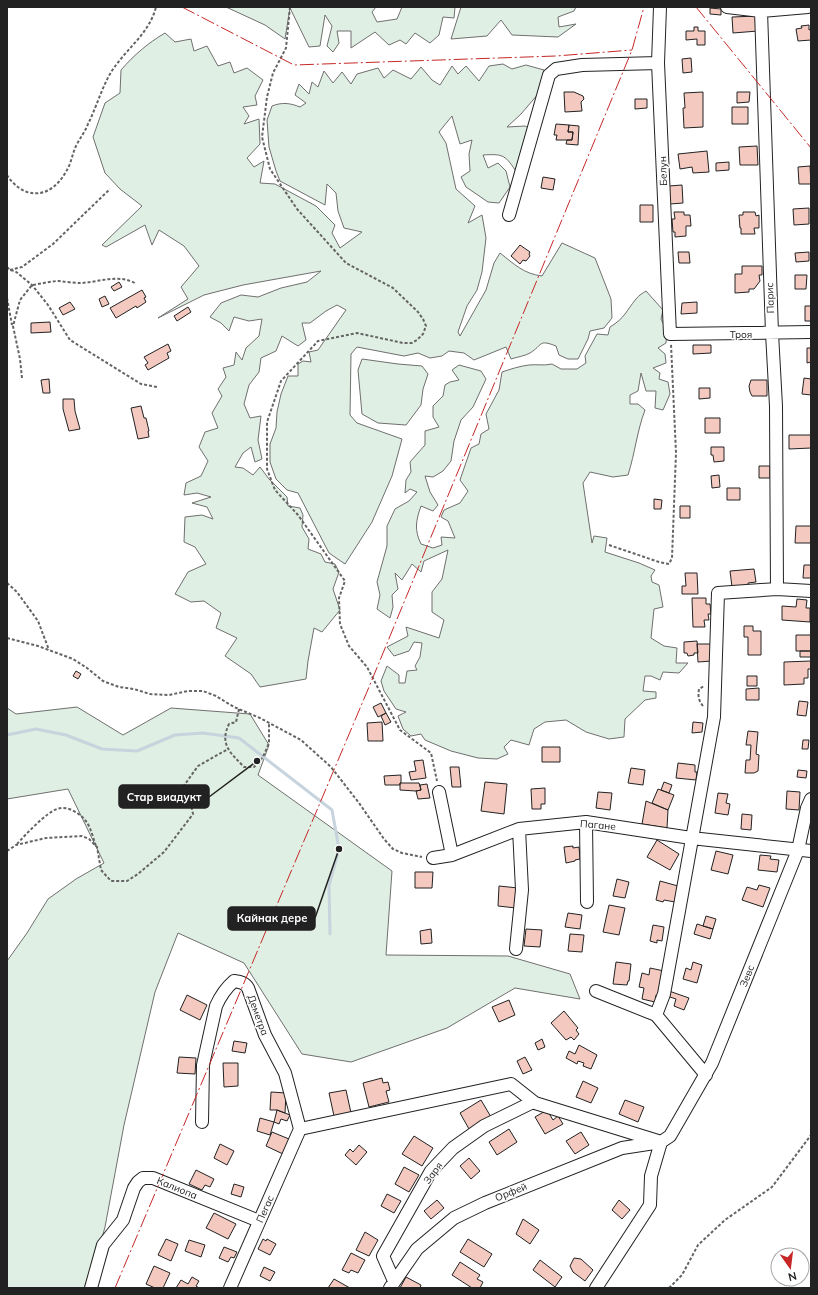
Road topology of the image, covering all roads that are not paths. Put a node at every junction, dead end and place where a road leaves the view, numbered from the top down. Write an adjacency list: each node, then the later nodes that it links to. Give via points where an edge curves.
1 (660, 7): 5 (street, Белун)
2 (727, 7): 4 (street)
3 (808, 7): 4 (street)
4 (762, 9): 8 (street, Парис)
5 (658, 63): 6 (street, via 582,65 556,69 550,75); 9 (street, Белун)
6 (508, 215)
7 (811, 332): 8 (street, Троя)
8 (772, 333): 9 (street, Троя); 10 (street, Парис, via 776,406)
9 (670, 334)
10 (777, 589): 11 (street); 16 (street, via 718,593 714,717)
11 (811, 591)
12 (439, 792): 19 (street)
13 (811, 799): 17 (street, Зевс)
14 (586, 822): 15 (street, Пагане); 16 (street, Пагане); 21 (street)
15 (519, 829): 19 (street, Пагане); 22 (street, via 522,890)
16 (691, 838): 17 (street, Пагане); 24 (street, via 664,994)
17 (798, 850): 18 (street, Пагане); 25 (street, Зевс)
18 (811, 851)
19 (452, 855): 20 (street, Пагане)
20 (433, 858)
21 (587, 902)
22 (516, 949)
23 (596, 991): 24 (street)
24 (656, 1015): 25 (street)
25 (706, 1075): 29 (street, Зевс, via 670,1136)
26 (533, 1102): 28 (street, via 511,1084); 29 (street); 31 (street, Заря, via 484,1126 453,1148 431,1171 383,1256)
27 (202, 1122): 28 (street, Деметра, via 203,1065 216,1006 234,981 245,984 248,988 265,1036 285,1073)
28 (300, 1130): 30 (street, Пегас)
29 (661, 1142): 31 (street, Орфей, via 622,1148 454,1218 417,1249); 34 (street, via 651,1176 650,1205)
30 (259, 1221): 32 (street, Калиопа, via 153,1178 143,1178 134,1188 123,1220 103,1246); 33 (street, Пегас)
31 (392, 1285)
32 (91, 1288)
33 (230, 1288)
34 (596, 1288)

